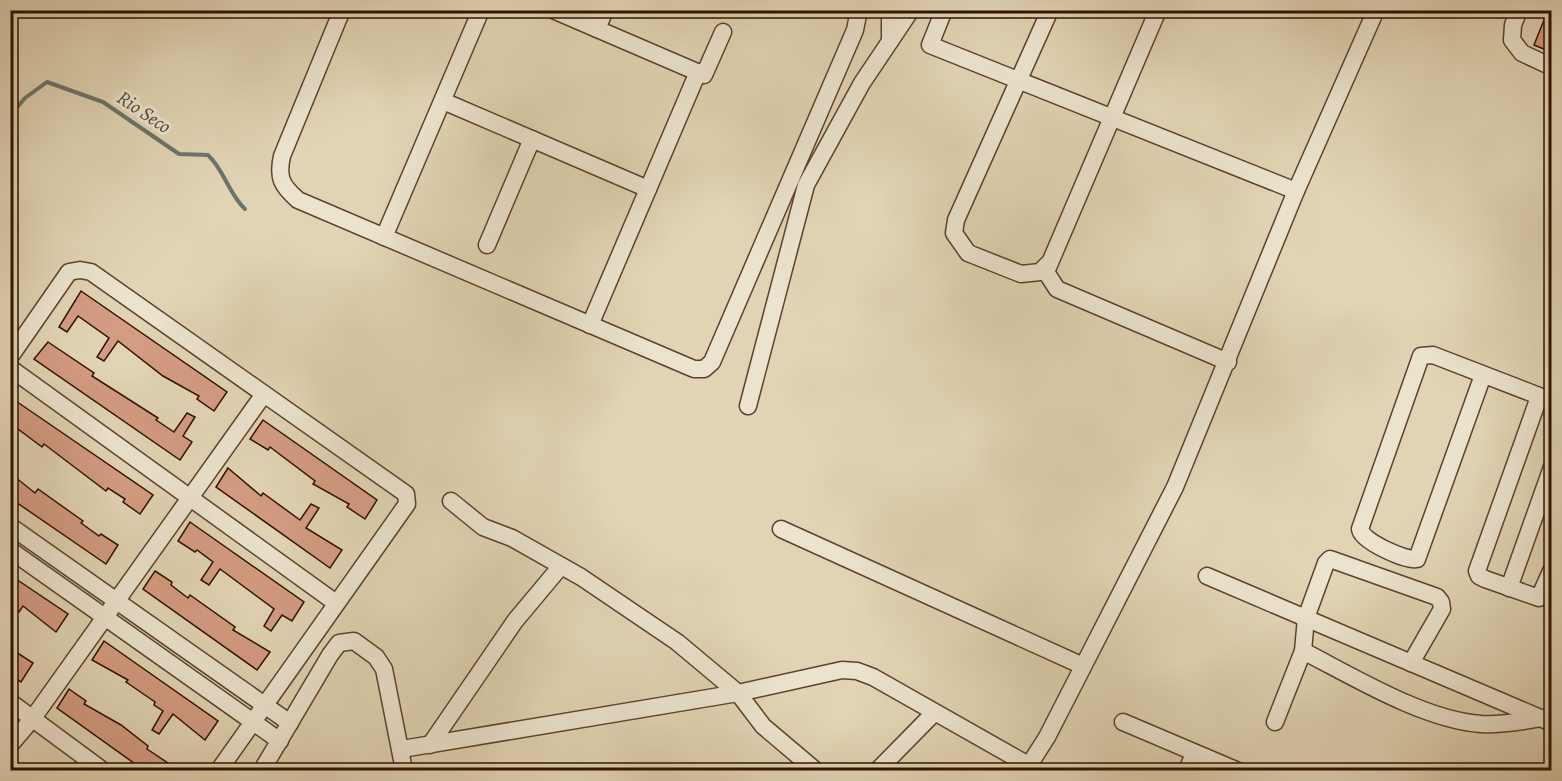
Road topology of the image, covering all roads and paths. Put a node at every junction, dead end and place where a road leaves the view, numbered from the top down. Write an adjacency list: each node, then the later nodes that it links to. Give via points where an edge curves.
1 (342, 10): 24 (street, via 282,156 279,172 284,187 298,200)
2 (481, 10): 19 (street)
3 (553, 10): 13 (street)
4 (605, 10): 13 (street)
5 (859, 10): 27 (street, via 855,30 712,362 704,369 694,369)
6 (890, 10): 15 (street)
7 (911, 10): 15 (street)
8 (944, 10): 18 (street, via 930,45)
9 (1050, 10): 18 (street)
10 (1158, 10): 20 (street)
11 (1376, 10): 23 (street)
12 (1519, 10): 16 (street, via 1512,40 1522,53)
13 (597, 29): 17 (street)
14 (723, 33): 17 (street, via 704,75)
15 (890, 41): 34 (street, via 862,83 806,185)
16 (1551, 67)
17 (698, 72): 22 (street)
18 (1020, 81): 20 (street); 26 (street, via 956,220 954,233 968,253 1021,274 1040,272)
19 (443, 101): 21 (street); 24 (street)
20 (1111, 117): 23 (street); 26 (street)
21 (532, 139): 22 (street); 25 (street)
22 (648, 189): 27 (street)
23 (1296, 191): 29 (street)
24 (384, 237): 27 (street)
25 (487, 245)
26 (1048, 264): 29 (street, via 1046,272 1057,289)
27 (590, 325)
28 (10, 357): 32 (street, via 69,272 80,270 91,272)
29 (1228, 362): 51 (street, via 1175,487)
30 (10, 368): 36 (street)
31 (1483, 375): 31 (street, via 1433,355 1421,356 1360,529 1365,539 1408,559 1417,559); 33 (street)
32 (264, 394): 36 (street); 46 (street, via 406,495 407,504)
33 (1545, 399): 44 (street, via 1477,571 1479,576)
34 (748, 406)
35 (1551, 467): 44 (street)
36 (191, 496): 45 (street); 46 (street)
37 (451, 501): 41 (street, via 483,527 512,538)
38 (10, 526): 45 (street)
39 (781, 529): 51 (street)
40 (10, 550): 47 (street)
41 (561, 566): 52 (street, via 677,642); 64 (street, via 515,621)
42 (1551, 569): 44 (street, via 1539,598)
43 (1207, 576): 48 (street)
44 (1509, 588)
45 (117, 601): 47 (street); 54 (street)
46 (336, 603): 54 (street)
47 (105, 617): 56 (street); 58 (street)
48 (1306, 618): 49 (street); 50 (street); 50 (street, via 1330,559 1437,597 1442,609)
49 (1303, 651): 57 (street, via 1434,715 1479,724); 60 (street)
50 (1411, 663): 57 (street)
51 (1083, 666): 67 (street)
52 (738, 693): 55 (street, via 842,670 857,671); 64 (street); 72 (street, via 763,726)
53 (10, 702): 56 (street)
54 (265, 705): 58 (street); 61 (street)
55 (934, 713): 67 (street); 73 (street)
56 (33, 718): 63 (street); 68 (street)
57 (1546, 720)
58 (253, 722): 62 (street); 69 (street)
59 (1123, 722): 66 (street)
60 (1275, 722)
61 (290, 723): 62 (street); 65 (street, via 339,643 354,641 376,657 384,669)
62 (280, 741): 70 (street)
63 (10, 745)
64 (430, 745): 65 (street)
65 (402, 749): 71 (street)
66 (1194, 754): 74 (street); 75 (street)
67 (1028, 768)
68 (102, 771)
69 (219, 771)
70 (262, 771)
71 (404, 771)
72 (815, 771)
73 (878, 771)
74 (1187, 771)
75 (1236, 771)

